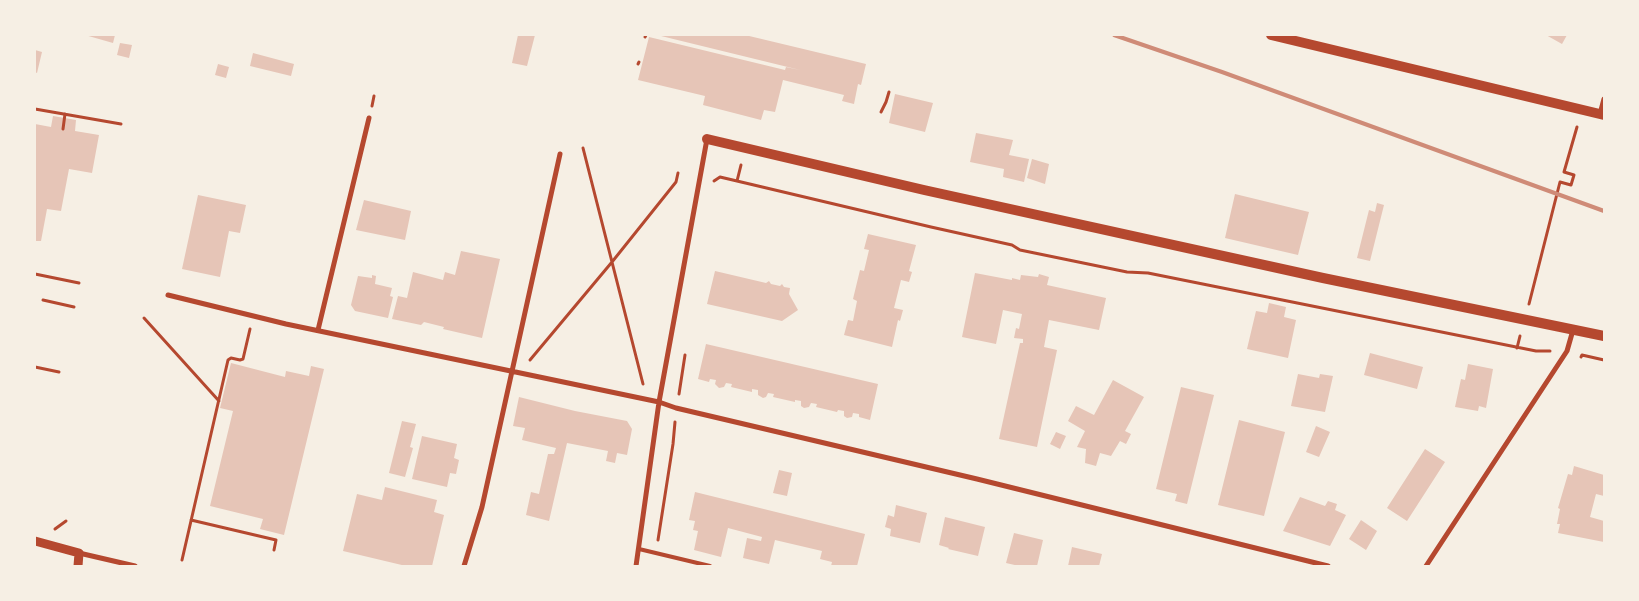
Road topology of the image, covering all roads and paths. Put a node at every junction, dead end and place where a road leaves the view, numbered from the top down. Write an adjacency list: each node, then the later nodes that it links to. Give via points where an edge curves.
1 (1271, 35): 7 (main road)
2 (889, 92): 5 (path)
3 (1604, 99): 7 (street)
4 (35, 109): 6 (path)
5 (881, 112)
6 (65, 114): 9 (path); 11 (path)
7 (1602, 115)
8 (369, 118): 28 (street)
9 (121, 124)
10 (1577, 127): 25 (path, via 1564,172 1574,175 1571,185 1560,182)
11 (63, 128)
12 (707, 139): 29 (main road, via 943,194); 42 (street)
13 (583, 148): 19 (path)
14 (560, 154): 37 (street)
15 (743, 158): 17 (path)
16 (678, 173): 19 (path, via 676,182)
17 (737, 181): 18 (path, via 720,177); 32 (path, via 1012,245 1020,250)
18 (712, 183)
19 (612, 262): 39 (path); 40 (path)
20 (35, 274): 21 (path)
21 (79, 283)
22 (168, 295): 26 (street)
23 (43, 300): 24 (path)
24 (74, 307)
25 (1528, 309)
26 (254, 316): 28 (street); 41 (path, via 244,358 228,360)
27 (144, 318): 41 (path)
28 (318, 330): 37 (street)
29 (1573, 330): 31 (main road); 33 (street)
30 (1521, 335): 32 (path)
31 (1604, 336)
32 (1517, 348): 33 (path)
33 (1567, 351): 35 (path); 57 (street)
34 (685, 353): 43 (path)
35 (1582, 355)
36 (35, 367): 38 (path)
37 (513, 371): 39 (street); 53 (street, via 482,507)
38 (59, 372)
39 (520, 372): 40 (street)
40 (647, 400): 42 (street)
41 (219, 401): 44 (path)
42 (659, 402): 43 (street); 46 (street)
43 (676, 408): 49 (path); 56 (street)
44 (191, 520): 47 (path, via 276,540); 50 (path)
45 (35, 541): 48 (street)
46 (639, 549): 49 (lane); 54 (street)
47 (274, 550)
48 (79, 552): 51 (street); 52 (street)
49 (656, 553): 55 (lane)
50 (182, 560)
51 (78, 566)
52 (135, 566)
53 (464, 566)
54 (636, 566)
55 (710, 566)
56 (1328, 566)
57 (1426, 566)

